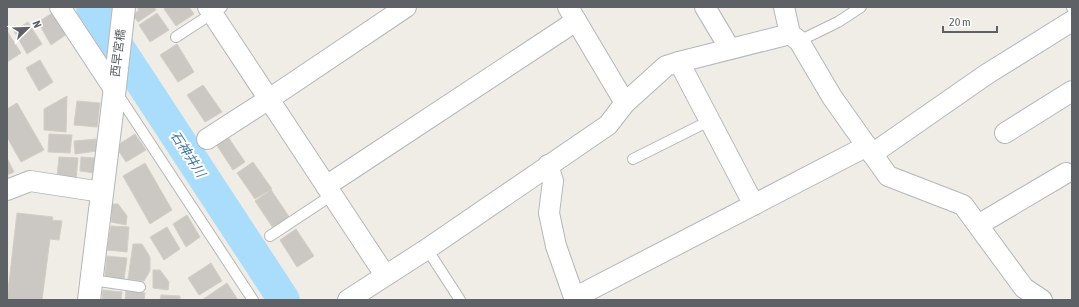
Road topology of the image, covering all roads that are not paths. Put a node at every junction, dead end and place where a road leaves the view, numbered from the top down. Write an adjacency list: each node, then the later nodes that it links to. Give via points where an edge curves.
1 (60, 7): 14 (street)
2 (406, 7): 16 (street)
3 (705, 7): 12 (street)
4 (784, 7): 11 (street)
5 (862, 7): 11 (lane, via 838,22)
6 (214, 9): 10 (lane); 16 (street)
7 (123, 12): 14 (street, 西早宮橋)
8 (572, 14): 17 (street); 26 (street)
9 (1072, 21): 21 (street)
10 (176, 37)
11 (794, 38): 12 (street); 21 (street)
12 (730, 49): 13 (street)
13 (679, 62): 17 (street, via 666,66); 18 (street)
14 (114, 89): 27 (street, 西早宮橋); 36 (lane)
15 (1072, 91): 19 (street)
16 (269, 99): 20 (street); 26 (street)
17 (625, 103): 23 (street, via 608,125)
18 (709, 121): 22 (lane); 28 (street)
19 (1005, 133)
20 (207, 139)
21 (869, 150): 28 (street); 29 (street, via 888,176 963,205)
22 (633, 159)
23 (548, 165): 31 (street); 35 (street, via 553,181 549,213 556,246)
24 (1066, 173): 29 (street)
25 (7, 190): 27 (street, via 30,181)
26 (329, 191): 30 (lane); 32 (street)
27 (102, 192): 34 (street, 西早宮橋)
28 (754, 205): 35 (street)
29 (978, 225): 39 (street, via 1024,288)
30 (270, 236)
31 (427, 249): 32 (street); 38 (lane)
32 (385, 275): 37 (street)
33 (140, 287): 34 (lane)
34 (91, 290)
35 (575, 299)
36 (253, 300)
37 (348, 300)
38 (460, 300)
39 (1042, 300)

